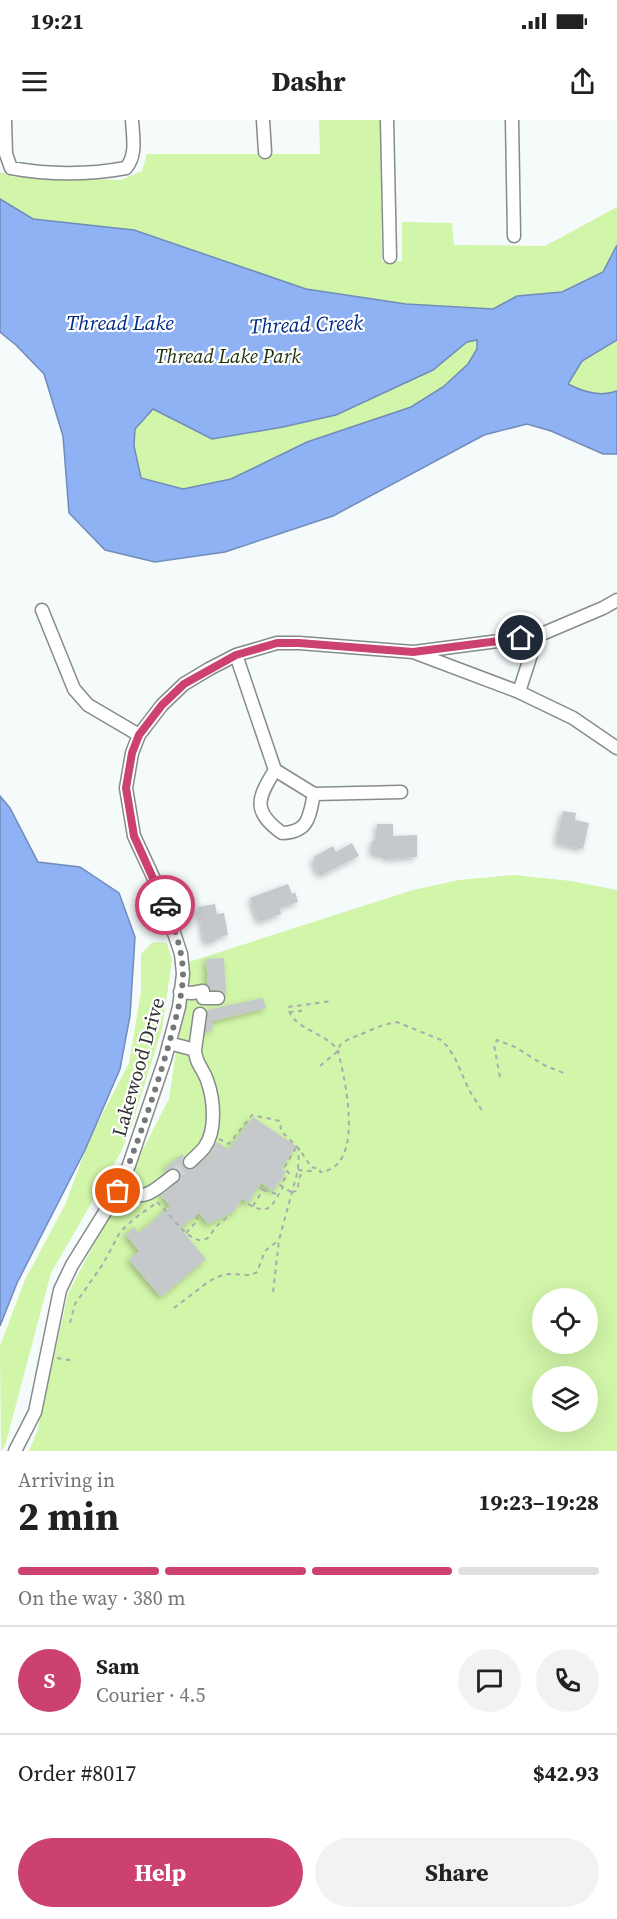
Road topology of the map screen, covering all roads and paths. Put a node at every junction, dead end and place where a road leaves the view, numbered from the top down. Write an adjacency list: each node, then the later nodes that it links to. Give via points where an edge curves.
1 (5, 120): 2 (street, via 6,154 11,168 96,173 126,168 133,156)
2 (132, 120)
3 (264, 120): 6 (street)
4 (387, 120): 8 (street)
5 (512, 120): 7 (street)
6 (265, 152)
7 (514, 236)
8 (390, 257)
9 (617, 600): 11 (street)
10 (42, 610): 15 (street, via 74,688 88,705)
11 (537, 636): 12 (street); 14 (street)
12 (413, 652): 13 (street, Lakewood Drive, via 277,643); 14 (street)
13 (236, 655): 15 (street, Lakewood Drive, via 184,684); 17 (street)
14 (519, 692): 16 (street, via 573,718)
15 (139, 735): 20 (street, Lakewood Drive, via 126,788 134,836 161,894 182,954)
16 (617, 748)
17 (275, 770): 19 (street); 19 (street, via 262,792 261,808 264,817 282,833 296,833 305,826)
18 (401, 792): 19 (street)
19 (314, 794)
20 (180, 992): 21 (street, via 203,991 203,998); 26 (street, Lakewood Drive)
21 (218, 998)
22 (332, 1001): 25 (path, via 288,1007 295,1020)
23 (200, 1014): 27 (street)
24 (347, 1040): 25 (path); 28 (path); 32 (path, via 393,1022 441,1040 455,1058)
25 (330, 1041): 28 (path)
26 (169, 1042): 27 (street); 44 (street, Lakewood Drive)
27 (195, 1050): 35 (street, via 195,1059 207,1079 214,1119 205,1147)
28 (338, 1051): 29 (path); 36 (path, via 349,1108 345,1150 337,1166 329,1171)
29 (320, 1066)
30 (566, 1074): 31 (path, via 502,1041 494,1041)
31 (500, 1077)
32 (483, 1112)
33 (216, 1138): 34 (path, via 229,1144 252,1115 280,1121 281,1131)
34 (298, 1147): 36 (path); 37 (path); 41 (path, via 284,1168 289,1173 280,1185)
35 (190, 1162)
36 (311, 1167): 38 (path, via 311,1171)
37 (298, 1170): 38 (path); 45 (path)
38 (307, 1170): 45 (path, via 300,1176 297,1191)
39 (173, 1176): 42 (street)
40 (259, 1187): 43 (path)
41 (283, 1187): 45 (path); 46 (path)
42 (157, 1188): 44 (street, via 142,1197); 47 (path)
43 (263, 1190): 46 (path); 49 (path)
44 (118, 1191): 57 (street, Lakewood Drive, via 60,1290)
45 (291, 1192): 53 (path)
46 (278, 1194): 49 (path, via 268,1208)
47 (157, 1202): 52 (path); 56 (path, via 120,1232 75,1304)
48 (248, 1204): 49 (path)
49 (253, 1206)
50 (229, 1214): 52 (path, via 203,1240)
51 (196, 1215): 52 (path, via 198,1220)
52 (186, 1233)
53 (279, 1240): 54 (path); 55 (path, via 265,1251 257,1272 217,1277)
54 (273, 1292)
55 (174, 1308)
56 (70, 1323)
57 (45, 1356): 58 (path); 59 (street, Lakewood Drive, via 35,1412)
58 (75, 1361)
59 (15, 1451)

